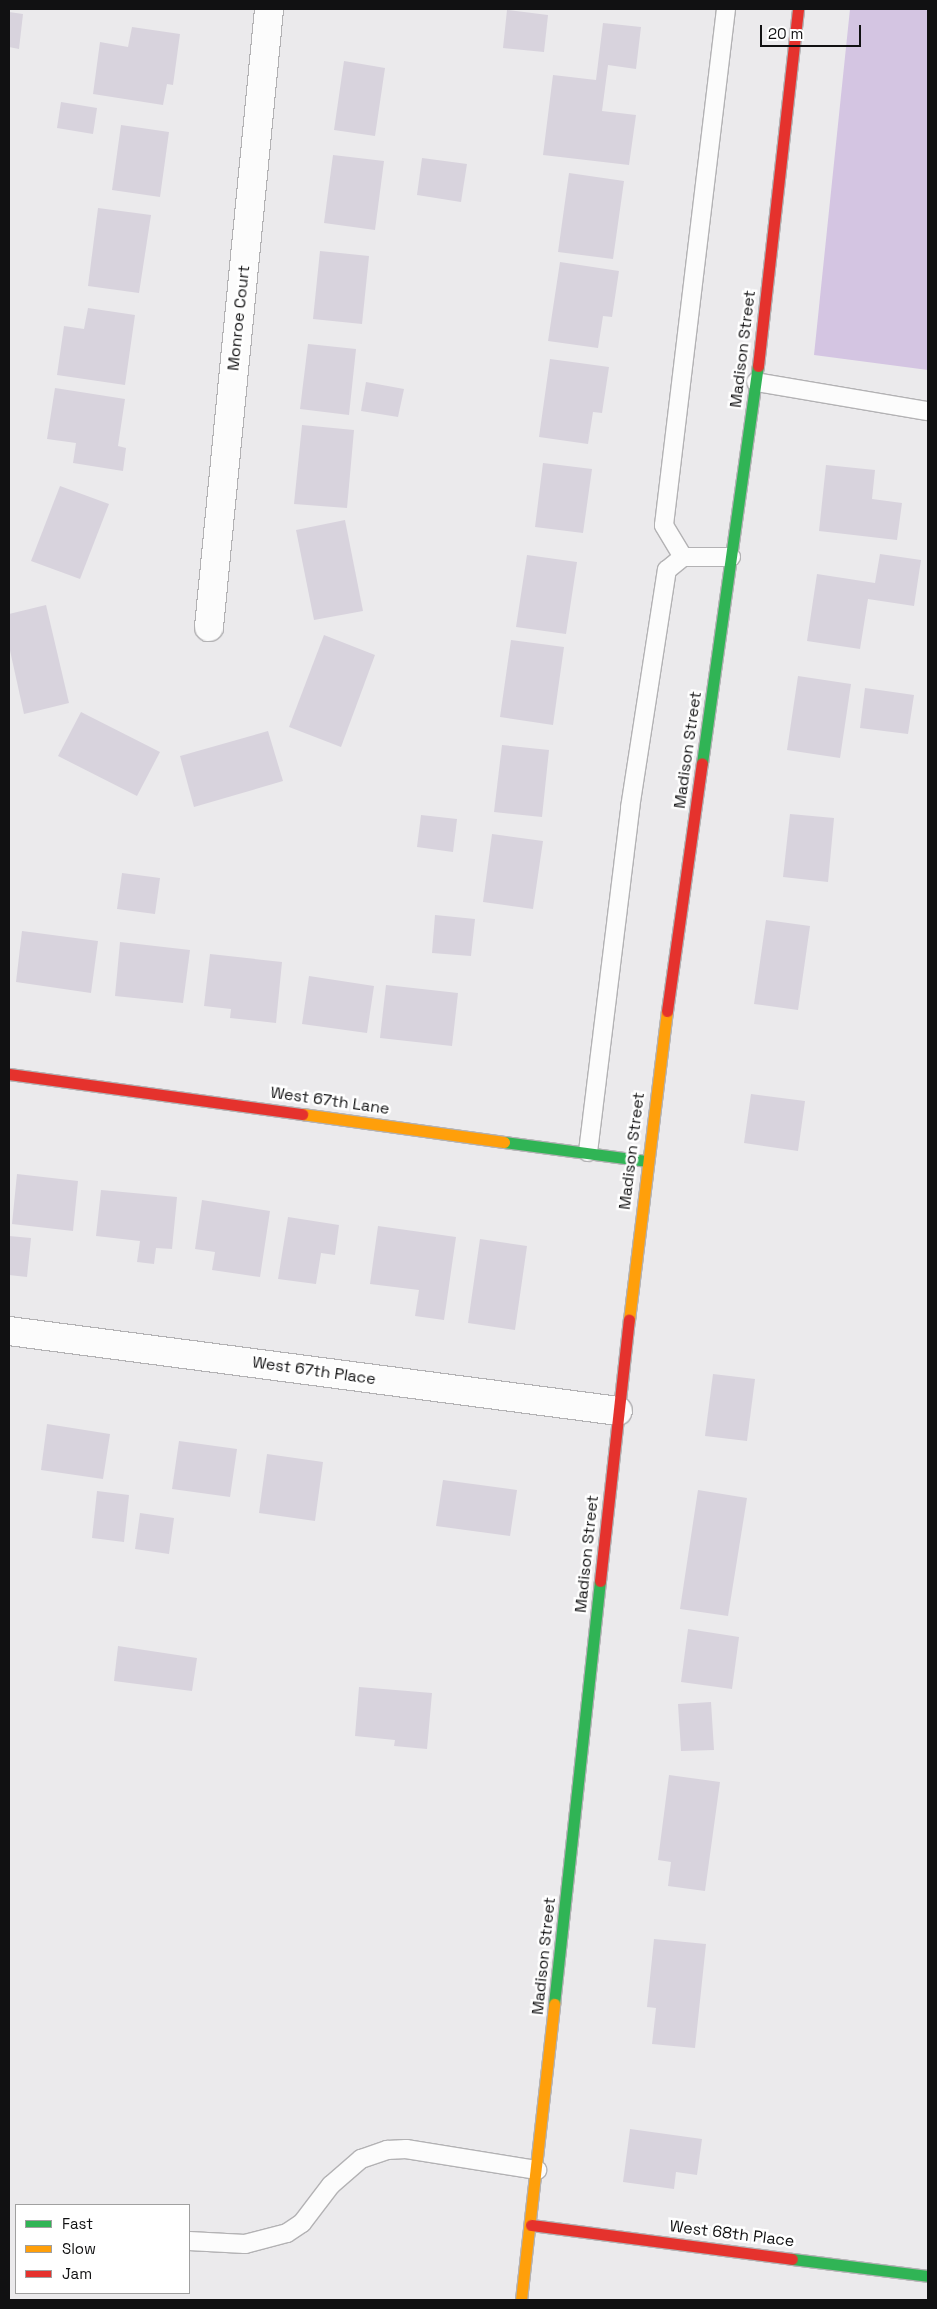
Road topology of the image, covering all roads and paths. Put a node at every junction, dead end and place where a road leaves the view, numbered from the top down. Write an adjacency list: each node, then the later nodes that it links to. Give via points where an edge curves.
1 (270, 9): 8 (street, Monroe Court)
2 (726, 9): 6 (lane, via 664,525)
3 (798, 9): 4 (street, Madison Street)
4 (756, 382): 5 (lane); 7 (street, Madison Street)
5 (928, 411)
6 (683, 556): 7 (lane); 10 (lane, via 666,570)
7 (732, 557): 11 (street, Madison Street)
8 (209, 627)
9 (9, 1074): 10 (street, West 67th Lane)
10 (588, 1152): 11 (street, West 67th Lane)
11 (646, 1161): 13 (street, Madison Street)
12 (9, 1331): 13 (street, West 67th Place)
13 (618, 1411): 14 (street, Madison Street)
14 (537, 2170): 15 (street, Madison Street); 16 (lane, via 406,2149 387,2150 361,2159 349,2168 331,2185 312,2213 287,2233 245,2244)
15 (531, 2225): 17 (street, West 68th Place); 18 (street, Madison Street)
16 (190, 2241)
17 (928, 2276)
18 (522, 2300)

